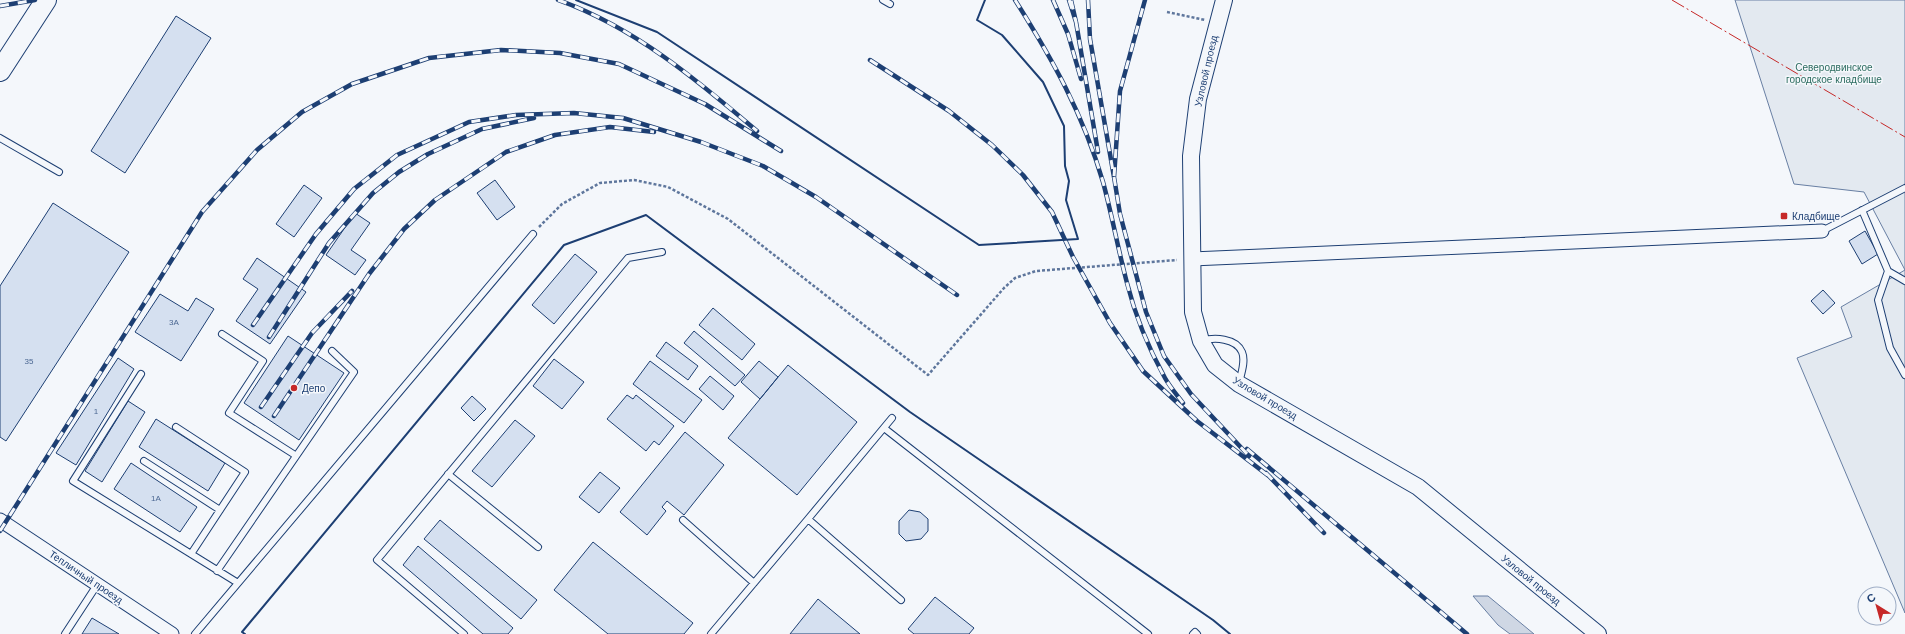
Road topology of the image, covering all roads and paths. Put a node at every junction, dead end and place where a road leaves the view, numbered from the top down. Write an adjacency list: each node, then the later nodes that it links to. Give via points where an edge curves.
1 (46, 0): 7 (main road)
2 (883, 0): 4 (lane)
3 (1224, 0): 6 (street, Узловой проезд)
4 (890, 4)
5 (1167, 12): 6 (path)
6 (1217, 23): 15 (street, Узловой проезд, via 1198,99 1191,156)
7 (0, 71)
8 (0, 138): 9 (lane)
9 (59, 172)
10 (1905, 188): 11 (lane)
11 (1862, 210): 12 (lane); 16 (lane)
12 (1822, 231): 15 (street)
13 (533, 234): 15 (path, via 562,204 600,183 634,180 668,187 728,219 928,375 1015,278 1036,271); 37 (lane)
14 (662, 252): 29 (lane, via 628,258)
15 (1192, 259): 19 (street, Узловой проезд, via 1193,312)
16 (1888, 271): 17 (lane); 22 (lane, via 1878,300 1890,348)
17 (1905, 281)
18 (222, 334): 27 (lane, via 263,361 229,413)
19 (1200, 341): 23 (street, Узловой проезд, via 1215,365); 23 (lane, via 1212,338 1225,340 1243,352)
20 (332, 351): 27 (lane, via 354,372)
21 (141, 374): 35 (lane, via 73,481)
22 (1905, 375)
23 (1239, 384): 49 (street, Узловой проезд, via 1418,487)
24 (892, 418): 26 (lane)
25 (176, 427): 30 (lane, via 245,472)
26 (884, 428): 31 (lane); 46 (lane)
27 (295, 455): 36 (lane)
28 (144, 461): 30 (lane)
29 (448, 474): 34 (lane); 44 (lane, via 377,560)
30 (220, 510): 35 (lane)
31 (808, 519): 38 (lane); 40 (lane)
32 (0, 520): 39 (street, Тепличный проезд)
33 (683, 520): 38 (lane)
34 (538, 547)
35 (190, 554): 36 (lane)
36 (217, 570): 37 (lane)
37 (238, 583): 43 (lane)
38 (754, 583): 45 (lane)
39 (97, 585): 41 (lane); 42 (street, Тепличный проезд)
40 (901, 600)
41 (66, 634)
42 (172, 634)
43 (195, 634)
44 (464, 634)
45 (711, 634)
46 (1148, 634)
47 (1193, 634): 48 (lane)
48 (1197, 634)
49 (1598, 634)

